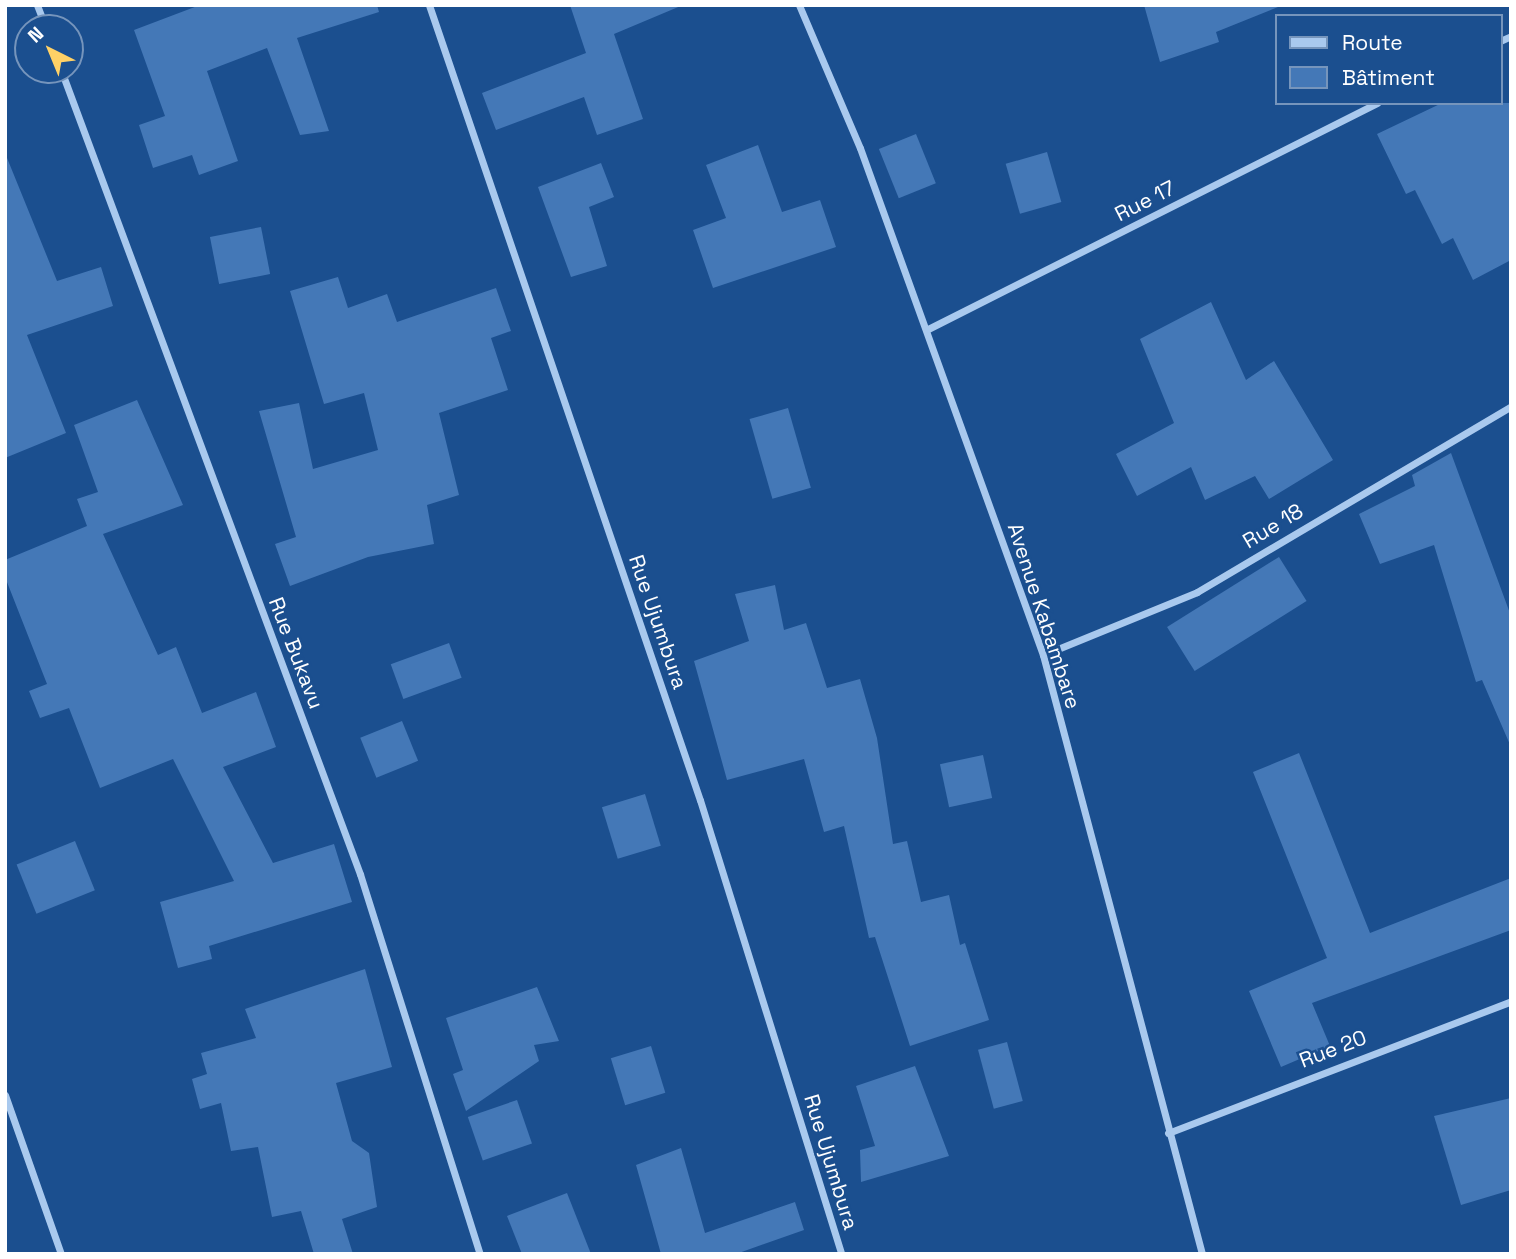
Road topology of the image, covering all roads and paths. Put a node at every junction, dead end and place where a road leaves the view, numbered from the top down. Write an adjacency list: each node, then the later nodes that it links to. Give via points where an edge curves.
1 (429, 5): 13 (street, Rue Ujumbura, via 700,800)
2 (799, 5): 5 (street, Avenue Kabambare, via 860,148)
3 (66, 84): 12 (street, Rue Bukavu, via 360,874)
4 (1373, 105): 5 (street, Rue 17)
5 (928, 329): 7 (street, Avenue Kabambare)
6 (1511, 406): 7 (street, Rue 18, via 1197,592)
7 (1043, 655): 10 (street, Avenue Kabambare)
8 (1511, 1001): 10 (street, Rue 20)
9 (5, 1095): 11 (street)
10 (1168, 1133): 14 (street, Avenue Kabambare)
11 (61, 1254)
12 (480, 1254)
13 (841, 1254)
14 (1202, 1254)

